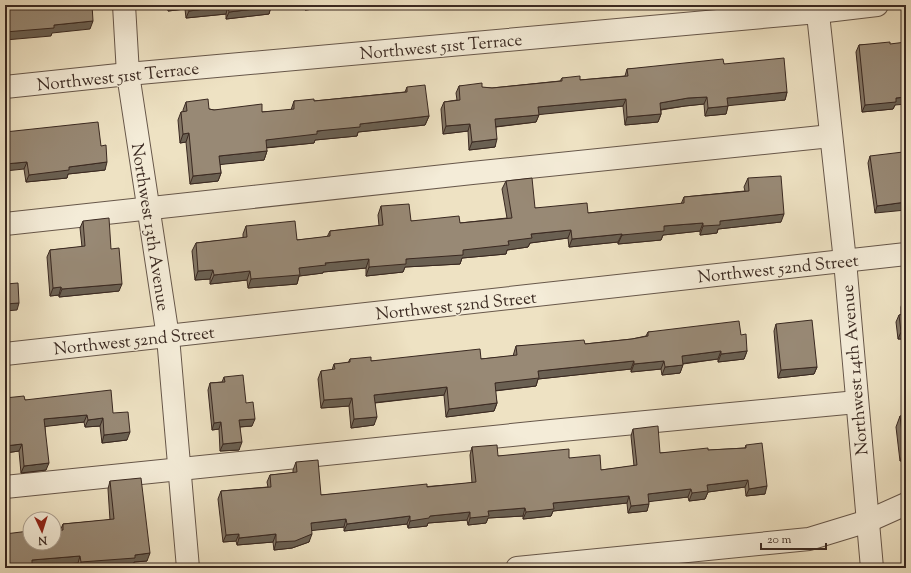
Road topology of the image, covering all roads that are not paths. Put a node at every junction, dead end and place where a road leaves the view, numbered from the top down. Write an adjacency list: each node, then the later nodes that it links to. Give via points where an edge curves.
1 (124, 5): 4 (street, Northwest 13th Avenue)
2 (877, 5): 3 (street, Northwest 51st Terrace)
3 (818, 9): 4 (street, Northwest 51st Terrace); 6 (street, Northwest 14th Avenue)
4 (128, 74): 5 (street, Northwest 51st Terrace); 7 (street, Northwest 13th Avenue)
5 (5, 87)
6 (832, 136): 7 (street); 10 (street, Northwest 14th Avenue)
7 (148, 208): 8 (street); 11 (street, Northwest 13th Avenue)
8 (5, 224)
9 (906, 254): 10 (street, Northwest 52nd Street)
10 (845, 261): 11 (street, Northwest 52nd Street); 13 (street, Northwest 14th Avenue)
11 (168, 337): 12 (street, Northwest 52nd Street); 14 (street, Northwest 13th Avenue)
12 (5, 354)
13 (857, 402): 14 (street); 17 (street, Northwest 14th Avenue)
14 (180, 470): 15 (street); 18 (street, Northwest 13th Avenue)
15 (5, 487)
16 (906, 504): 17 (street)
17 (868, 521): 19 (street, via 809,538); 20 (street, Northwest 14th Avenue)
18 (188, 568)
19 (517, 568)
20 (872, 568)

